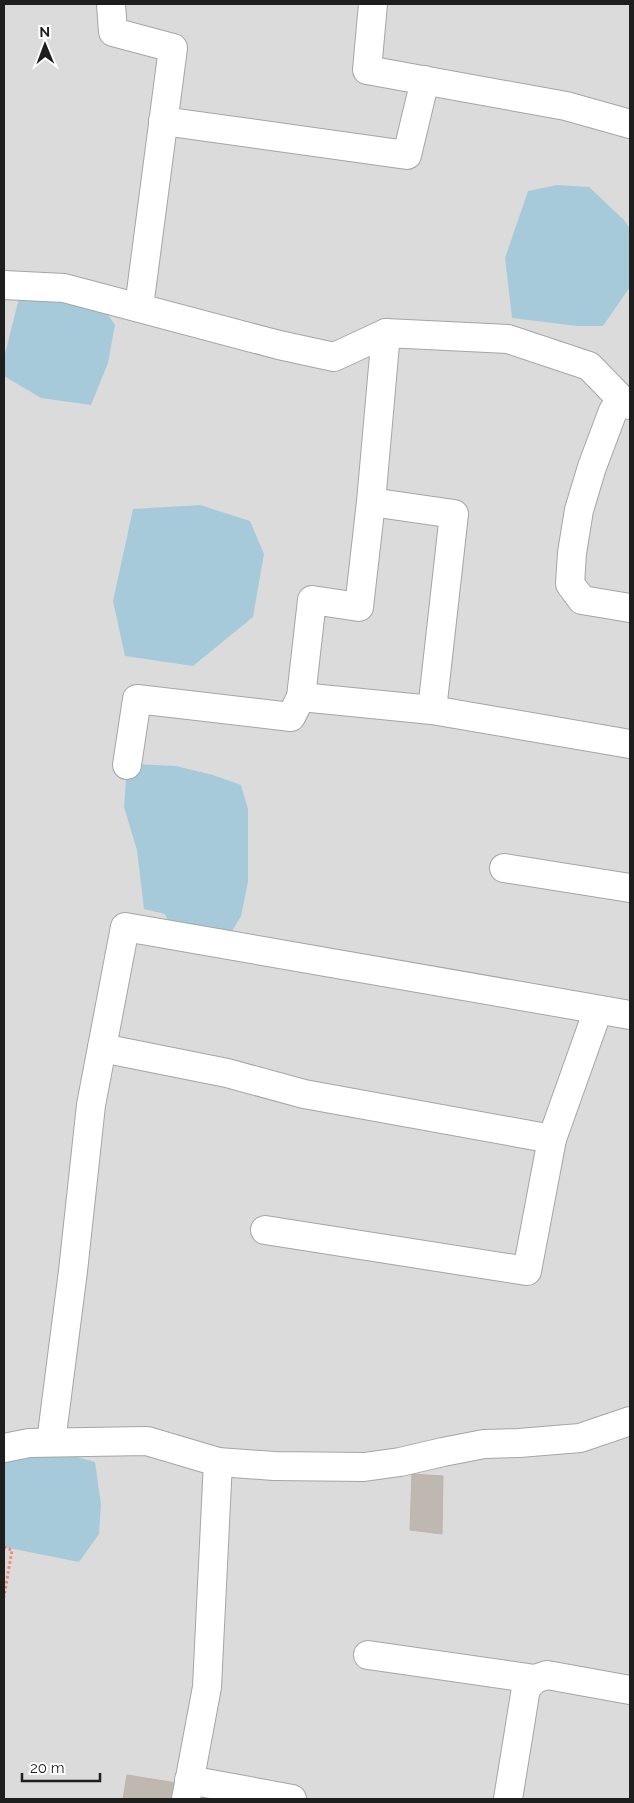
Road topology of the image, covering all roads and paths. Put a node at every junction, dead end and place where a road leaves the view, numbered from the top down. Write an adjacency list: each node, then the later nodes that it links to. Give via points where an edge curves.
1 (111, 4): 4 (street, via 113,32 173,48)
2 (374, 4): 3 (street, via 367,70)
3 (425, 80): 4 (street, via 407,155); 5 (street, via 566,106)
4 (163, 121): 7 (street)
5 (630, 124)
6 (4, 285): 7 (street, via 64,288)
7 (139, 307): 8 (street, via 334,357)
8 (386, 333): 9 (street, via 508,339 589,366); 10 (street)
9 (626, 403): 11 (street, via 613,411 592,467 579,510 570,584 582,600)
10 (371, 502): 12 (street, via 359,607 312,600); 13 (street, via 454,514)
11 (630, 608)
12 (301, 697): 13 (street); 15 (street, via 291,717 137,699)
13 (432, 710): 14 (street)
14 (630, 744)
15 (127, 766)
16 (504, 868): 17 (street)
17 (630, 888)
18 (598, 1010): 19 (street); 20 (street, via 125,927); 21 (street)
19 (630, 1015)
20 (102, 1048): 21 (street, via 226,1073 304,1094); 24 (street, via 91,1105)
21 (552, 1140): 22 (street, via 527,1271)
22 (264, 1230)
23 (630, 1421): 26 (street, via 580,1438 484,1444 364,1467)
24 (51, 1442): 25 (street); 26 (street, via 146,1441)
25 (4, 1448)
26 (218, 1462): 32 (street, via 207,1687)
27 (4, 1547): 28 (path, via 12,1550)
28 (4, 1597)
29 (368, 1655): 30 (street)
30 (535, 1679): 31 (street, via 547,1675); 34 (street, via 526,1688)
31 (630, 1690)
32 (187, 1790): 33 (street)
33 (292, 1799)
34 (508, 1799)

